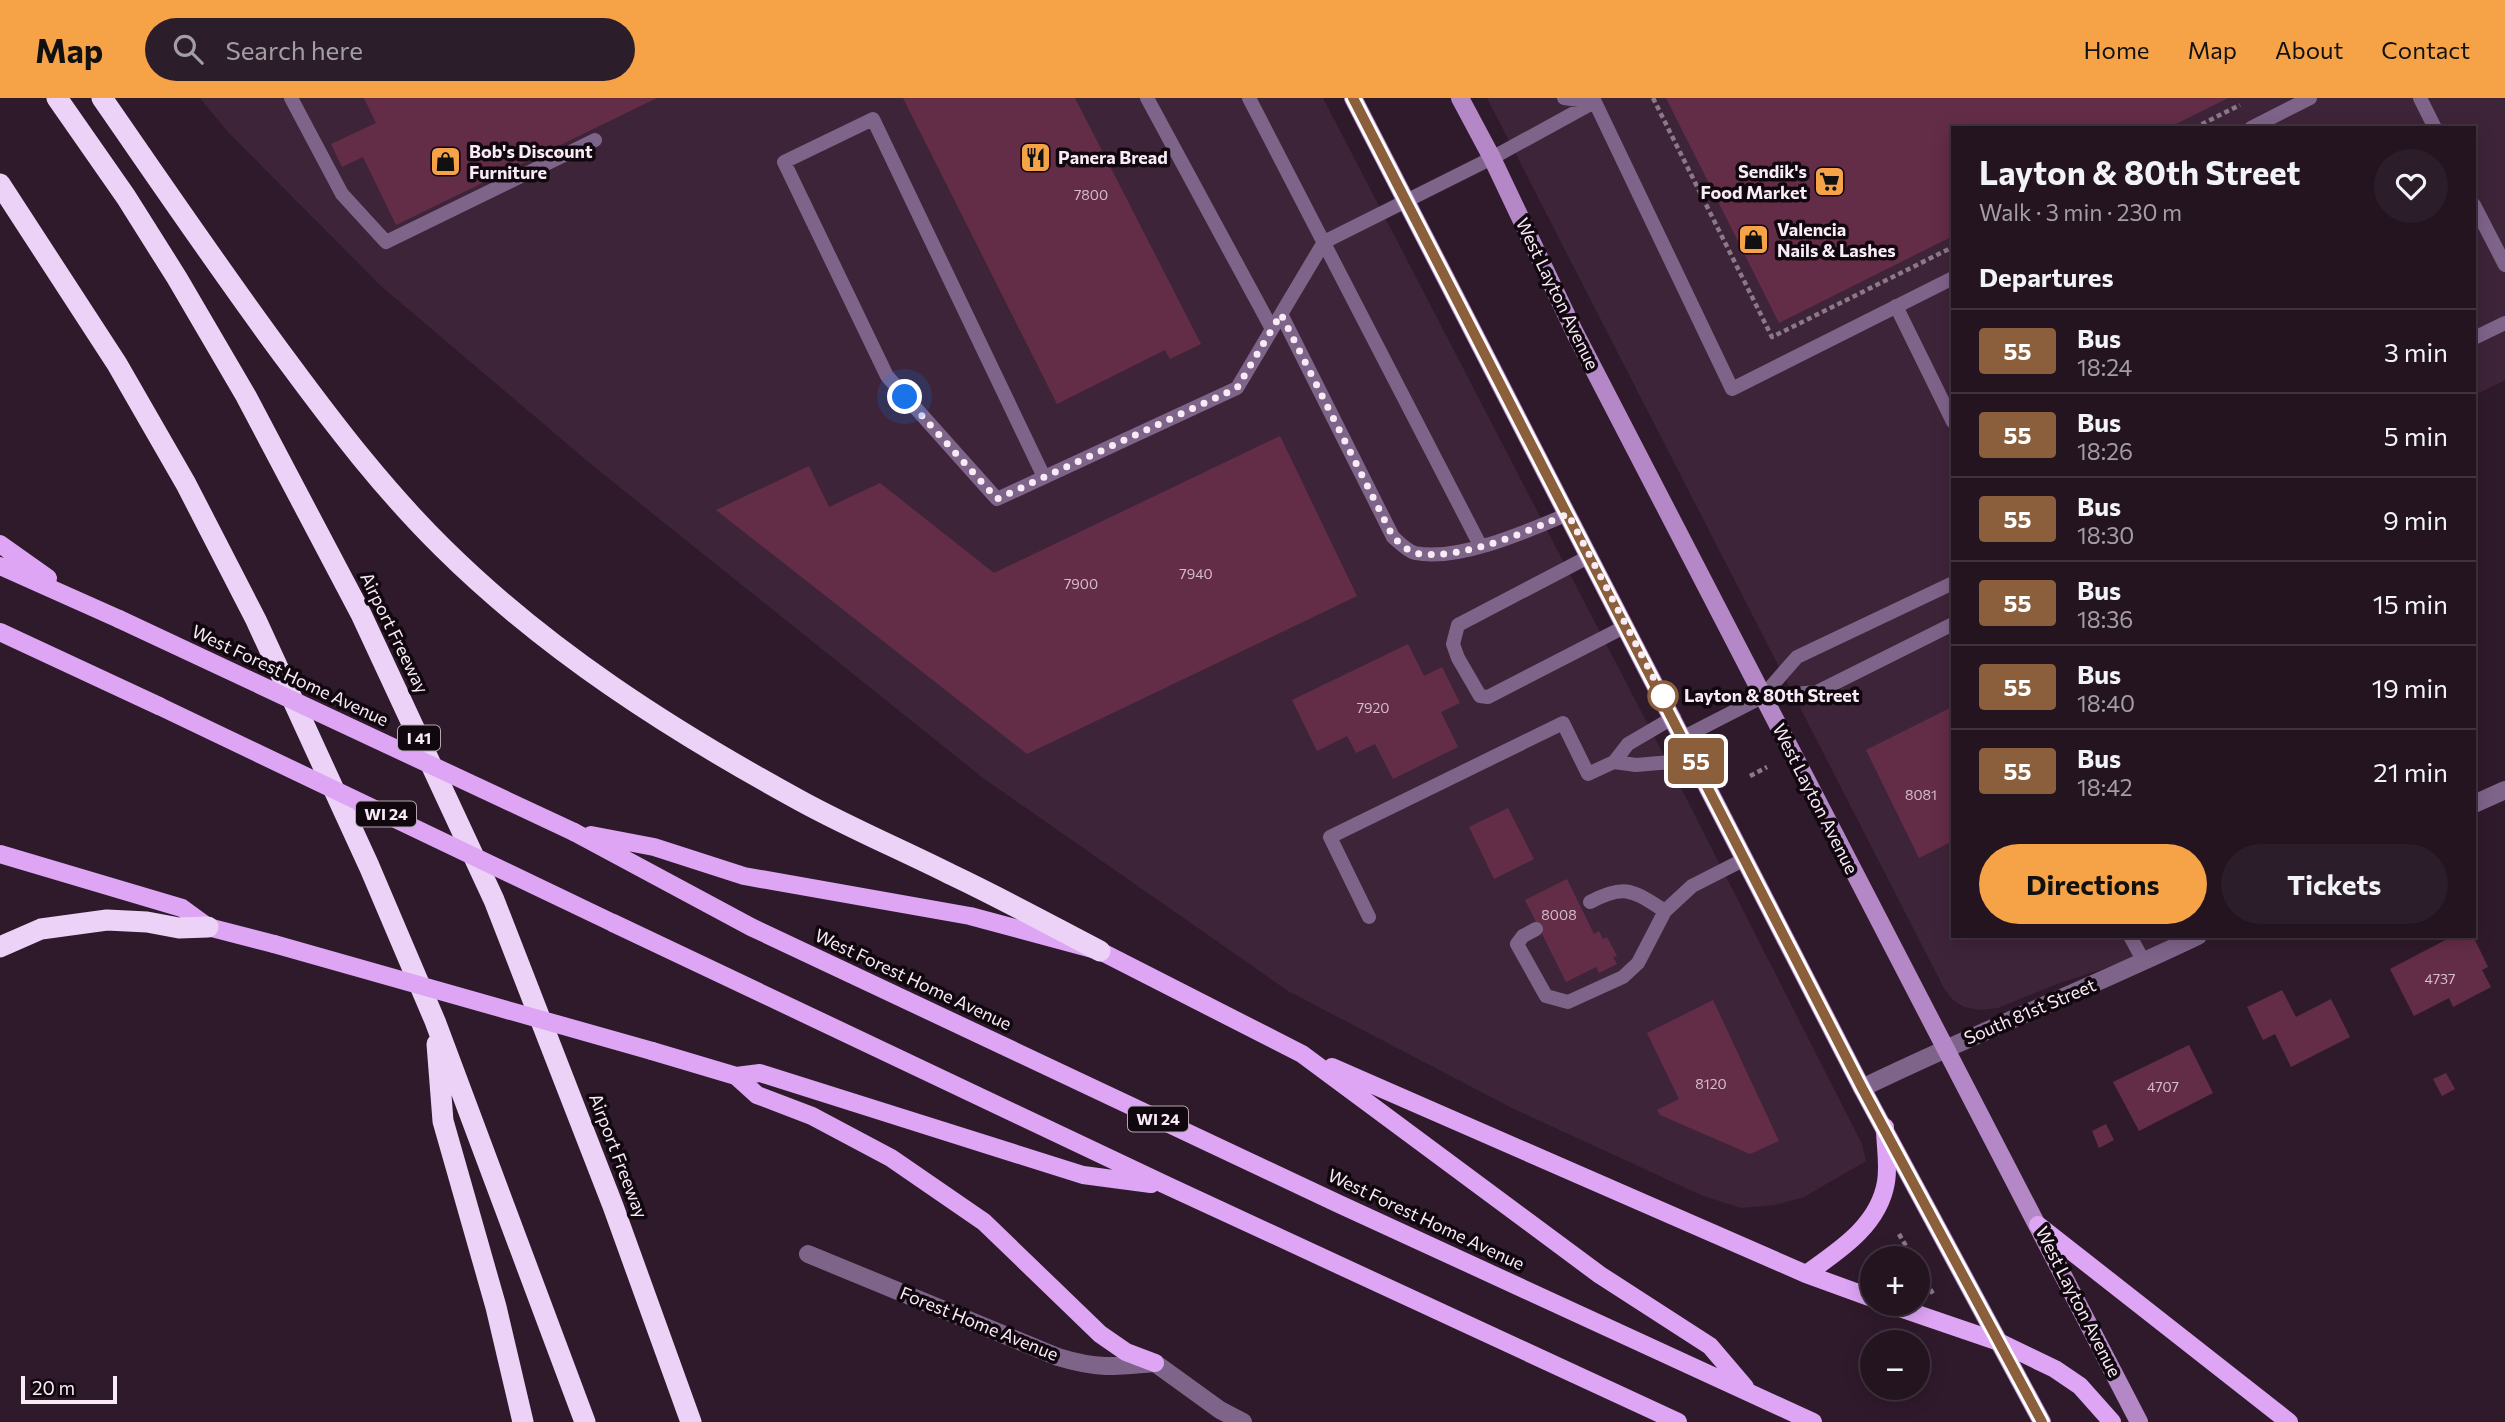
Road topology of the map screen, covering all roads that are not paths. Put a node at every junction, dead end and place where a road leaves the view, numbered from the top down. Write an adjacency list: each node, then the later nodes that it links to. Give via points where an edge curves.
1 (57, 98): 76 (highway, Airport Freeway / I 41, via 177,278 246,396 361,614 494,900)
2 (102, 98): 57 (highway, via 341,434 443,549 516,615 617,691 723,757 802,802)
3 (291, 98): 14 (lane, via 342,194 386,242)
4 (1147, 98): 25 (lane)
5 (1249, 98): 19 (lane)
6 (1353, 98): 17 (main road)
7 (1461, 98): 15 (main road, West Layton Avenue)
8 (1564, 98): 11 (lane)
9 (2310, 98): 12 (lane)
10 (2420, 98): 13 (lane)
11 (1593, 100): 15 (lane); 22 (lane, via 1732,389)
12 (2255, 126)
13 (2434, 126)
14 (595, 140)
15 (1492, 158): 17 (lane); 39 (main road, West Layton Avenue, via 1574,333)
16 (0, 184): 59 (highway, via 117,364 192,496 267,644)
17 (1406, 201): 19 (lane); 29 (main road)
18 (2476, 209): 20 (lane)
19 (1324, 243): 23 (lane); 31 (lane)
20 (2505, 265)
21 (1951, 279): 22 (lane)
22 (1896, 306): 27 (lane)
23 (1281, 314): 25 (lane); 31 (lane, via 1393,537 1412,552 1440,555)
24 (2505, 323): 26 (lane)
25 (1272, 329): 28 (lane, via 1237,388)
26 (2476, 337)
27 (1951, 418)
28 (1044, 477): 28 (lane, via 873,119 784,162 887,376 997,499)
29 (1568, 514): 31 (lane); 32 (main road)
30 (0, 544): 35 (main road)
31 (1480, 545)
32 (1590, 556): 37 (main road); 37 (lane, via 1458,625 1453,644 1458,658 1480,696 1488,697)
33 (0, 566): 35 (main road, West Forest Home Avenue / WI 24)
34 (1951, 584): 39 (lane, via 1797,657)
35 (76, 598): 46 (main road, West Forest Home Avenue / WI 24, bridge)
36 (1951, 625): 39 (lane, via 1817,692)
37 (1626, 626): 40 (main road)
38 (0, 632): 65 (main road, WI 24, bridge)
39 (1762, 697): 41 (lane); 60 (main road, West Layton Avenue)
40 (1674, 717): 41 (main road); 43 (lane, via 1628,744)
41 (1684, 737): 42 (main road)
42 (1695, 760): 43 (lane, via 1636,765); 48 (main road)
43 (1614, 762): 51 (lane, via 1588,774 1563,723 1330,838)
44 (2505, 790): 45 (street)
45 (2476, 803)
46 (574, 832): 57 (main road, via 654,847 744,876 970,916); 73 (main road, West Forest Home Avenue / WI 24, via 751,927)
47 (0, 854): 52 (main road, via 182,908)
48 (1745, 859): 50 (lane, via 1692,886); 63 (main road)
49 (1590, 902): 50 (lane, via 1615,892 1635,892)
50 (1665, 911): 53 (lane, via 1639,963 1623,977 1568,1002 1546,996 1517,944)
51 (1369, 917)
52 (208, 927): 56 (highway, via 107,920 41,929); 62 (main road, bridge)
53 (1536, 929)
54 (2131, 938): 58 (lane)
55 (2194, 938): 58 (street, South 81st Street)
56 (0, 947)
57 (1100, 951): 61 (main road)
58 (2144, 962): 60 (street, South 81st Street)
59 (435, 1021): 74 (highway, via 443,1121); 75 (highway)
60 (1944, 1048): 63 (street, South 81st Street); 66 (main road, West Layton Avenue)
61 (1302, 1054): 68 (main road); 73 (main road, via 1600,1275 1710,1346)
62 (736, 1076): 65 (main road, via 760,1073 1083,1175); 72 (main road, via 757,1095 812,1116 901,1165 984,1222 1100,1334 1126,1352)
63 (1862, 1088): 64 (main road)
64 (1885, 1127): 68 (main road, via 1882,1201 1846,1246); 71 (main road)
65 (1168, 1186): 78 (main road, WI 24)
66 (2038, 1225): 82 (main road, West Layton Avenue); 83 (main road)
67 (808, 1254): 72 (street, Forest Home Avenue, via 1068,1360 1112,1367)
68 (1806, 1274): 69 (main road)
69 (1860, 1294)
70 (1923, 1316): 71 (main road)
71 (1999, 1342): 80 (main road); 81 (main road, via 2055,1368 2080,1386)
72 (1155, 1363): 77 (street)
73 (1749, 1392): 79 (main road, West Forest Home Avenue / WI 24)
74 (523, 1422)
75 (585, 1422)
76 (691, 1422)
77 (1243, 1422)
78 (1678, 1422)
79 (1813, 1422)
80 (2042, 1422)
81 (2112, 1422)
82 (2139, 1422)
83 (2288, 1422)

